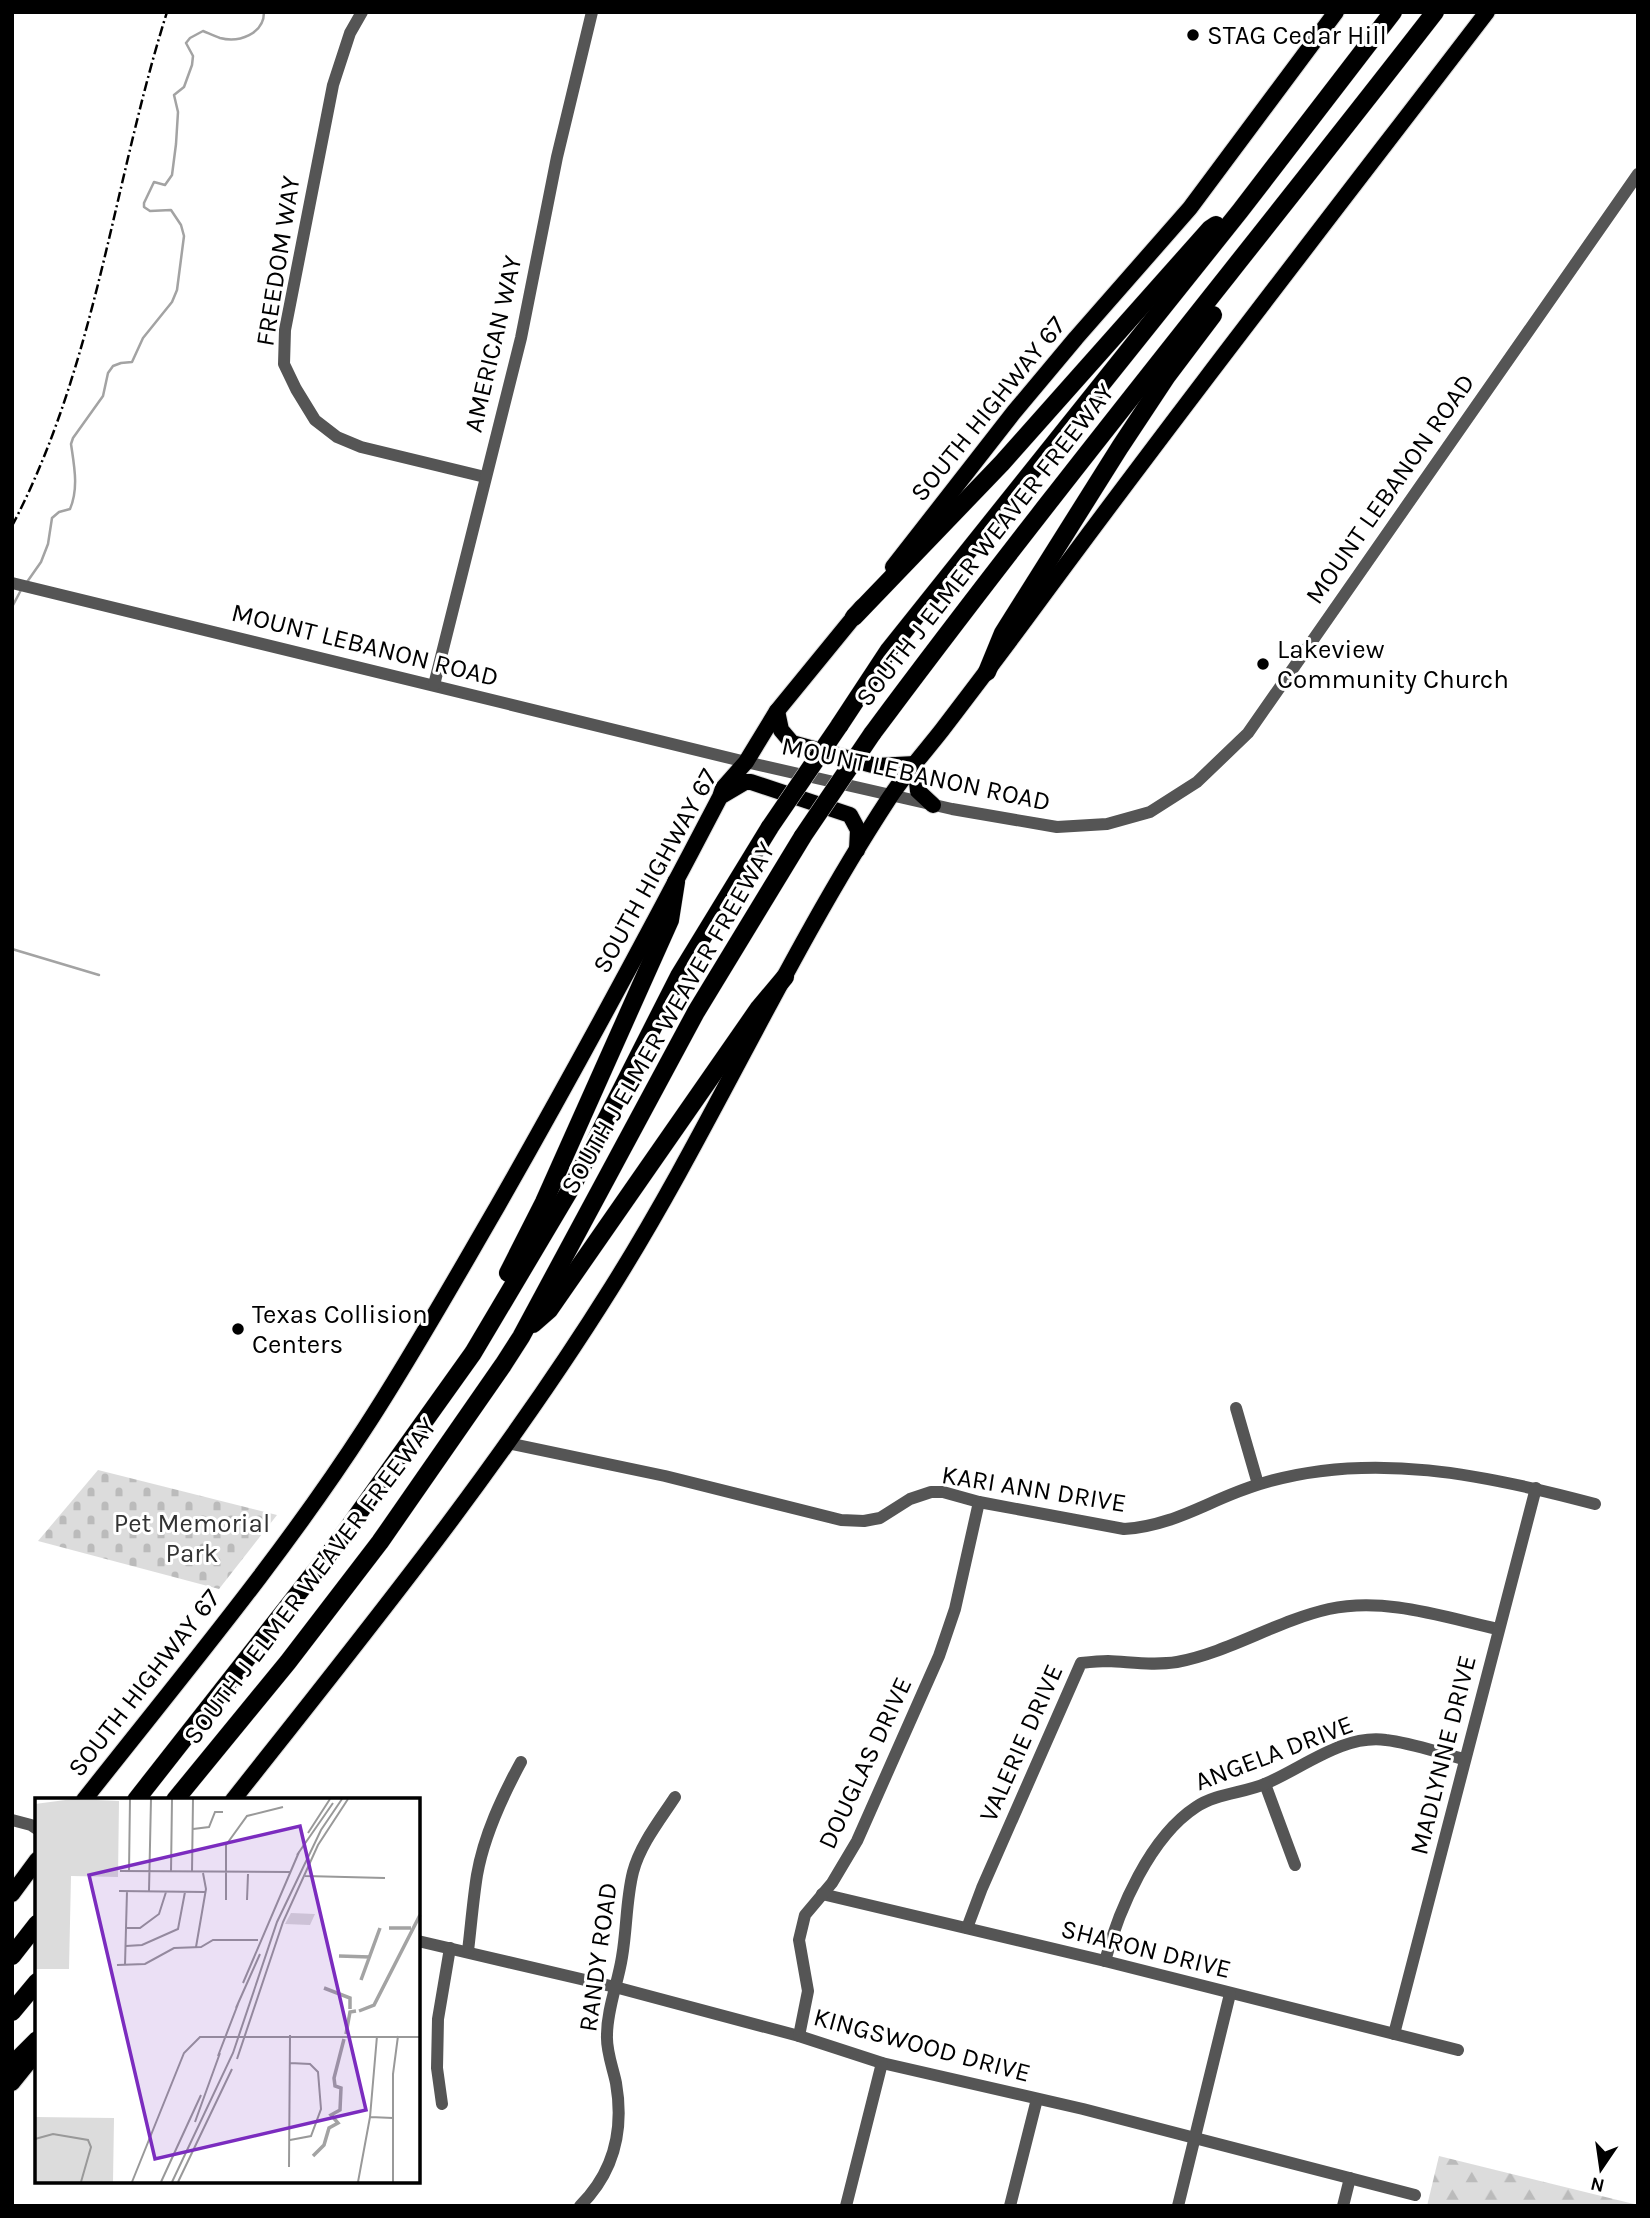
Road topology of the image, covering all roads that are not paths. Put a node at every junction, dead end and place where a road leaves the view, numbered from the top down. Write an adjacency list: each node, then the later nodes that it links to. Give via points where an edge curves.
1 (362, 12): 10 (street, FREEDOM WAY, via 333,85 285,330 285,363 301,400 337,437)
2 (592, 12): 10 (street, AMERICAN WAY, via 521,338)
3 (1336, 12): 12 (main road, SOUTH HIGHWAY 67, via 1190,208 1014,412)
4 (1393, 12): 9 (highway, SOUTH J ELMER WEAVER FREEWAY)
5 (1435, 12): 8 (highway, SOUTH J ELMER WEAVER FREEWAY)
6 (1487, 12): 13 (main road)
7 (1638, 174): 20 (street, MOUNT LEBANON ROAD, via 1248,733 1197,782 1150,812 1107,824 1056,827)
8 (1288, 201): 13 (highway, via 1278,227 1120,447 1003,633); 24 (highway, SOUTH J ELMER WEAVER FREEWAY, bridge, via 978,592 803,836 696,1012)
9 (1240, 211): 12 (highway, via 1210,229 1002,463); 25 (highway, SOUTH J ELMER WEAVER FREEWAY, bridge, via 889,650 770,827 679,976 574,1183)
10 (485, 477): 14 (street, AMERICAN WAY)
11 (12, 583): 14 (street, MOUNT LEBANON ROAD)
12 (854, 617): 15 (main road, SOUTH HIGHWAY 67)
13 (987, 672): 17 (main road)
14 (434, 685): 16 (street, MOUNT LEBANON ROAD)
15 (777, 711): 16 (main road, SOUTH HIGHWAY 67); 17 (main road, via 781,730 792,743 876,766)
16 (746, 762): 18 (street, MOUNT LEBANON ROAD); 19 (main road, SOUTH HIGHWAY 67)
17 (915, 764): 18 (main road); 20 (main road, via 918,792)
18 (891, 795): 20 (street, MOUNT LEBANON ROAD); 21 (main road)
19 (720, 797): 21 (main road, via 751,782 850,815 858,830); 22 (main road, SOUTH HIGHWAY 67)
20 (933, 804)
21 (858, 850): 23 (main road)
22 (676, 882): 25 (highway, via 670,920); 37 (main road, SOUTH HIGHWAY 67, via 548,1119 364,1429 278,1550)
23 (785, 977): 24 (highway, via 549,1310); 27 (main road, via 615,1282)
24 (521, 1336): 39 (highway, SOUTH J ELMER WEAVER FREEWAY, via 380,1542)
25 (473, 1353): 38 (highway, SOUTH J ELMER WEAVER FREEWAY, via 335,1545)
26 (1236, 1408): 28 (street)
27 (509, 1443): 30 (street, KARI ANN DRIVE, via 841,1520 880,1517 931,1492); 40 (main road)
28 (1258, 1484): 29 (street, KARI ANN DRIVE, via 1301,1473 1390,1466); 30 (street, KARI ANN DRIVE, via 1148,1528 1124,1529)
29 (1536, 1488): 31 (street, KARI ANN DRIVE); 32 (street, MADLYNNE DRIVE)
30 (979, 1502): 46 (street, DOUGLAS DRIVE, via 955,1609 939,1656 857,1840)
31 (1595, 1504)
32 (1498, 1629): 33 (street, MADLYNNE DRIVE); 48 (street, VALERIE DRIVE, via 1380,1605 1329,1609 1219,1651 1175,1662 1081,1663)
33 (1464, 1759): 35 (street, ANGELA DRIVE, via 1385,1739 1361,1741); 58 (street, MADLYNNE DRIVE)
34 (521, 1762): 51 (street, via 503,1795 481,1861)
35 (1265, 1784): 44 (street); 53 (street, ANGELA DRIVE, via 1195,1807 1155,1846)
36 (675, 1797): 55 (street, RANDY ROAD, via 634,1869)
37 (86, 1798)
38 (137, 1798)
39 (177, 1798)
40 (235, 1798)
41 (12, 1820): 42 (street)
42 (35, 1828)
43 (35, 1863): 45 (main road)
44 (1295, 1865)
45 (12, 1894)
46 (822, 1894): 48 (street, SHARON DRIVE); 59 (street, DOUGLAS DRIVE, via 801,1927 808,1991)
47 (35, 1927): 52 (highway)
48 (967, 1928): 53 (street, SHARON DRIVE)
49 (420, 1941): 50 (street, KINGSWOOD DRIVE)
50 (450, 1948): 51 (street, KINGSWOOD DRIVE); 67 (street, via 438,2019)
51 (468, 1951): 55 (street, KINGSWOOD DRIVE)
52 (12, 1956)
53 (1105, 1961): 56 (street, SHARON DRIVE)
54 (35, 1984): 57 (highway)
55 (615, 1987): 59 (street, KINGSWOOD DRIVE); 71 (street, RANDY ROAD, via 607,2036 617,2086 616,2148 598,2184)
56 (1230, 1994): 58 (street, SHARON DRIVE); 68 (street)
57 (12, 2012)
58 (1394, 2034): 61 (street, SHARON DRIVE)
59 (799, 2036): 63 (street, KINGSWOOD DRIVE)
60 (35, 2042): 64 (highway)
61 (1458, 2050)
62 (35, 2054): 65 (main road)
63 (882, 2063): 66 (street, KINGSWOOD DRIVE); 72 (street)
64 (12, 2065)
65 (12, 2083)
66 (1037, 2099): 68 (street, KINGSWOOD DRIVE); 73 (street)
67 (442, 2105)
68 (1194, 2139): 69 (street, KINGSWOOD DRIVE); 74 (street)
69 (1350, 2178): 70 (street, KINGSWOOD DRIVE); 75 (street)
70 (1415, 2195)
71 (580, 2206)
72 (846, 2206)
73 (1010, 2206)
74 (1178, 2206)
75 (1343, 2206)

